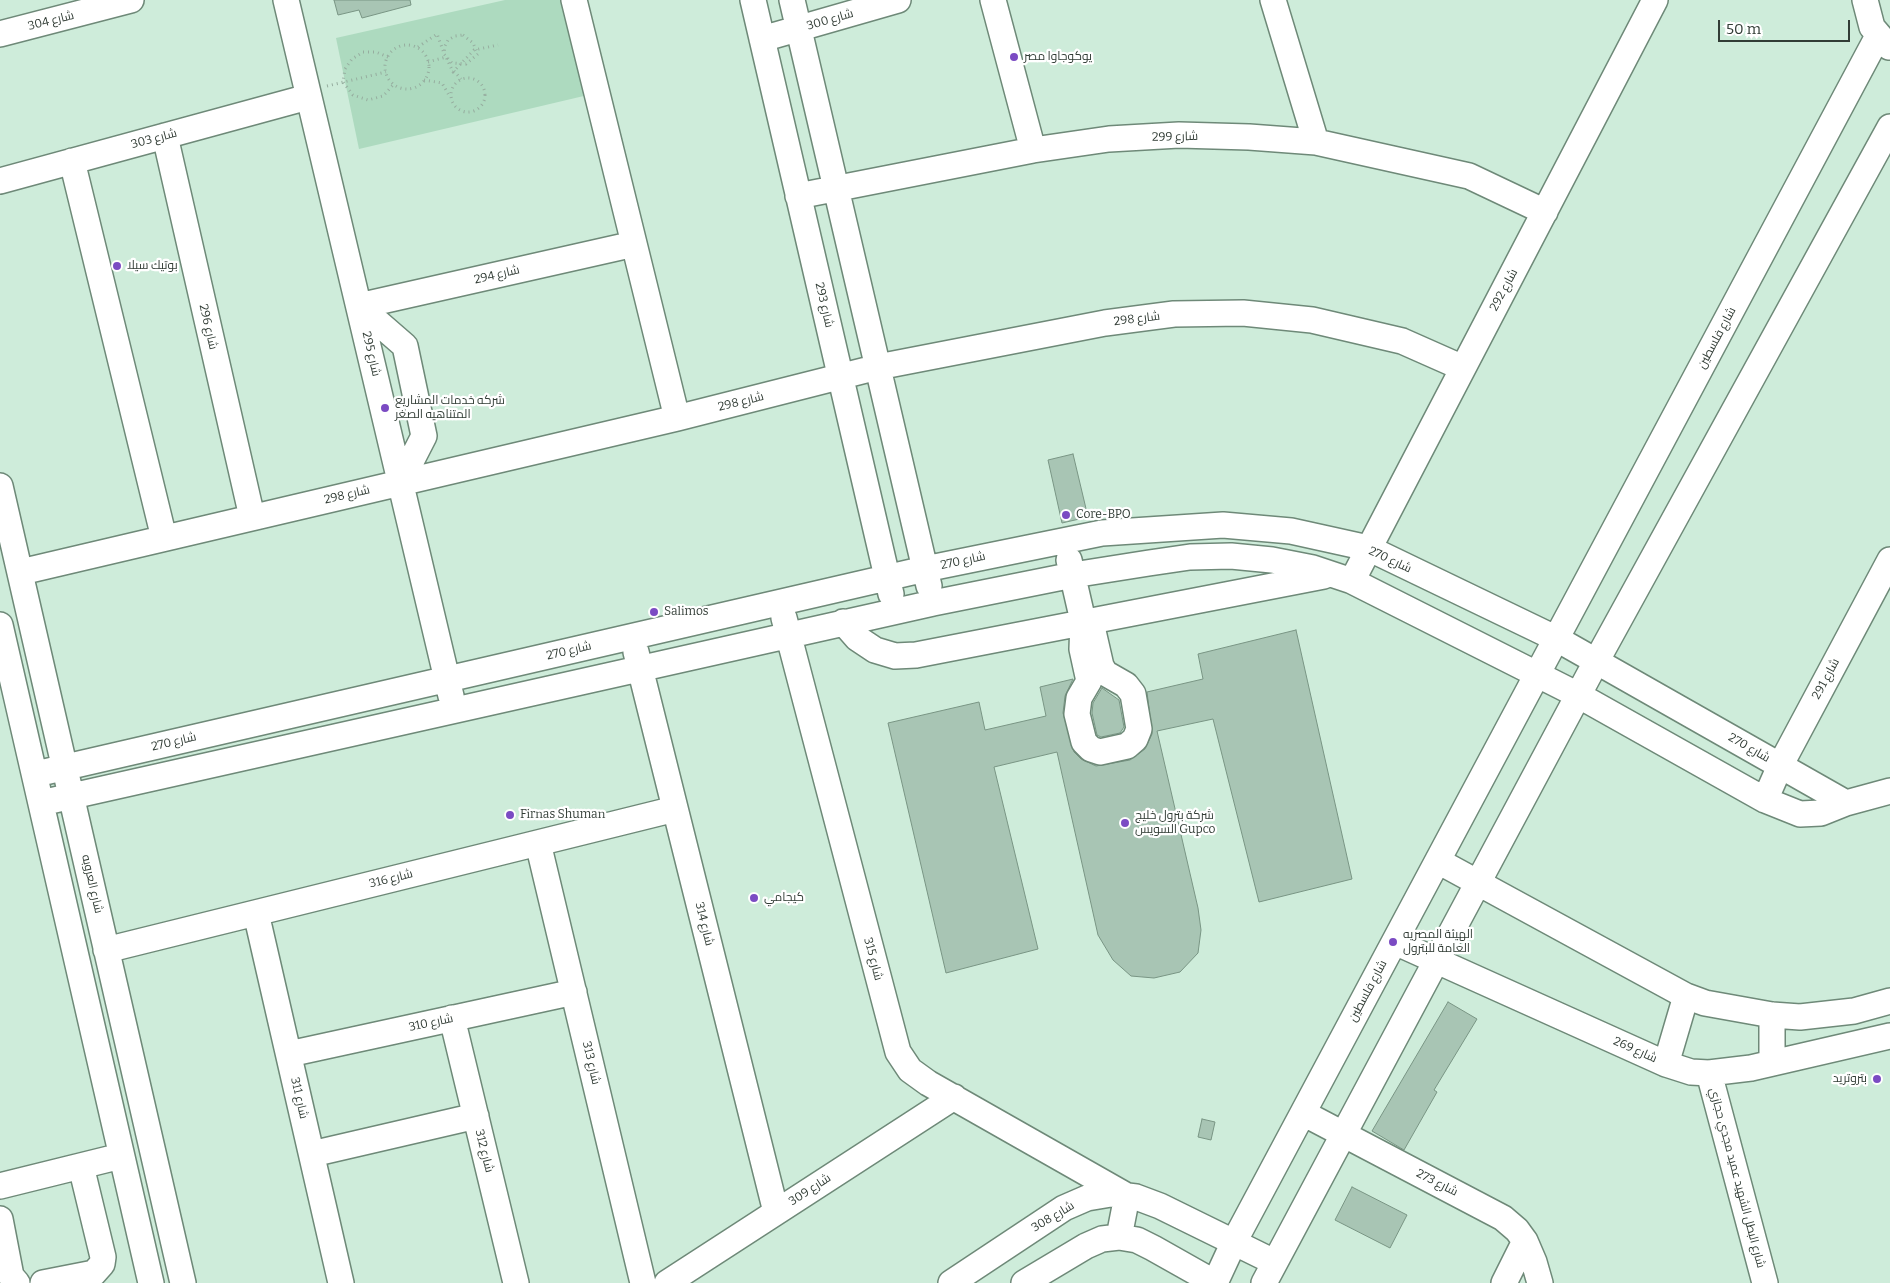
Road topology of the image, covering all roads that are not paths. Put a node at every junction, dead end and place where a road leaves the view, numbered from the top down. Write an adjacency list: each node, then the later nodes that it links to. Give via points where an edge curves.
1 (131, 0): 12 (street, شارع 304)
2 (286, 0): 15 (street, شارع 295)
3 (574, 0): 25 (street)
4 (793, 0): 10 (street); 11 (street)
5 (898, 0): 11 (street, شارع 300)
6 (993, 0): 19 (street)
7 (1273, 0): 18 (street)
8 (1656, 0): 24 (street, شارع 292)
9 (1861, 2): 14 (street, via 1872,27)
10 (754, 5): 13 (street, شارع 293)
11 (799, 29): 13 (street, شارع 300); 22 (street)
12 (0, 34)
13 (762, 39): 23 (street, شارع 293)
14 (1884, 42): 51 (street, شارع فلسطين)
15 (308, 94): 17 (street, شارع 303); 26 (street, شارع 295)
16 (1890, 128): 52 (street)
17 (165, 136): 20 (street, شارع 303); 33 (street, شارع 296)
18 (1316, 142): 19 (street, شارع 299, via 1249,136 1179,135 1109,139); 24 (street, شارع 299, via 1469,176)
19 (1033, 150): 22 (street, شارع 299)
20 (72, 161): 21 (street, شارع 303); 34 (street)
21 (0, 181)
22 (836, 188): 23 (street, شارع 299); 27 (street)
23 (798, 196): 29 (street, شارع 293)
24 (1545, 212): 28 (street, شارع 292)
25 (634, 244): 26 (street, شارع 294); 30 (street)
26 (360, 306): 31 (street, شارع 295); 31 (street, via 405,346 424,436)
27 (878, 367): 28 (street, شارع 298, via 1105,323 1174,314 1243,313 1312,320 1391,338 1413,344); 29 (street, شارع 298); 38 (street)
28 (1463, 368): 36 (street, شارع 292)
29 (841, 377): 30 (street, شارع 298); 42 (street, شارع 293)
30 (677, 418): 31 (street, شارع 298)
31 (400, 483): 33 (street, شارع 298); 55 (street, شارع 295)
32 (1, 491): 39 (street, شارع العروبه)
33 (252, 517): 34 (street, شارع 298)
34 (164, 538): 39 (street, شارع 298)
35 (1064, 540): 36 (street, شارع 270, via 1142,529 1222,525 1292,531); 38 (street, شارع 270); 40 (street)
36 (1368, 548): 41 (street, شارع 292); 51 (street, شارع 270)
37 (1890, 560): 59 (street, شارع 291)
38 (925, 569): 42 (street, شارع 270); 44 (street)
39 (21, 572): 60 (street, شارع العروبه)
40 (1073, 575): 41 (street, via 1190,557 1231,556 1272,560); 44 (street); 46 (street)
41 (1342, 577): 46 (street); 54 (street)
42 (887, 578): 43 (street, شارع 270); 45 (street, شارع 293)
43 (780, 602): 49 (street, شارع 315); 50 (street, شارع 270)
44 (933, 603): 45 (street)
45 (895, 611): 47 (street)
46 (1083, 621): 47 (street, via 902,656 875,650 857,638); 56 (street, via 1093,631 1101,666)
47 (843, 622): 49 (street)
48 (0, 625): 61 (street)
49 (788, 634): 53 (street); 85 (street, شارع 315, via 898,1052 910,1070)
50 (632, 636): 53 (street, شارع 314); 55 (street, شارع 270)
51 (1557, 639): 52 (street, شارع 270); 54 (street, شارع فلسطين)
52 (1597, 660): 57 (street); 59 (street, شارع 270)
53 (640, 668): 58 (street); 67 (street, شارع 314)
54 (1538, 674): 57 (street); 69 (street, شارع فلسطين)
55 (447, 679): 58 (street, شارع 295); 60 (street, شارع 270)
56 (1099, 679)
57 (1578, 695): 64 (street); 70 (street)
58 (454, 709): 63 (street)
59 (1780, 766): 64 (street, شارع 291); 66 (street, شارع 270)
60 (64, 767): 61 (street, شارع 270); 63 (street, شارع العروبه)
61 (36, 774): 65 (street)
62 (1890, 792): 66 (street)
63 (71, 796): 65 (street); 73 (street, شارع العروبه)
64 (1765, 800): 66 (street, via 1800,814 1821,813)
65 (41, 803): 90 (street)
66 (1846, 803)
67 (675, 809): 68 (street, شارع 316); 94 (street, شارع 314)
68 (538, 843): 71 (street, شارع 316); 75 (street, شارع 313)
69 (1438, 861): 70 (street); 72 (street, شارع فلسطين)
70 (1477, 882): 74 (street); 76 (street)
71 (256, 913): 73 (street, شارع 316); 81 (street, شارع 311)
72 (1395, 942): 74 (street, شارع 269); 86 (street, شارع فلسطين)
73 (106, 950): 103 (street, شارع العروبه)
74 (1435, 962): 83 (street, شارع 269); 88 (street)
75 (574, 992): 79 (street, شارع 310); 106 (street, شارع 313)
76 (1686, 996): 78 (street, via 1705,1003); 83 (street)
77 (1890, 1001): 78 (street, via 1820,1016)
78 (1772, 1015): 82 (street)
79 (452, 1018): 81 (street, شارع 310); 87 (street, شارع 312)
80 (1890, 1036): 82 (street, شارع 269)
81 (289, 1054): 89 (street, شارع 311)
82 (1772, 1063): 84 (street, شارع 269)
83 (1666, 1064): 84 (street, شارع 269)
84 (1709, 1074): 113 (street, شارع البطل الشهيد عميد مجدي حجازي)
85 (954, 1097): 93 (street, شارع 315); 94 (street, شارع 309)
86 (1303, 1113): 88 (street, شارع 273); 98 (street, شارع فلسطين)
87 (476, 1116): 89 (street); 105 (street, شارع 312)
88 (1343, 1134): 97 (street, شارع 273, via 1503,1218); 99 (street)
89 (312, 1154): 104 (street, شارع 311)
90 (121, 1156): 91 (street); 102 (street)
91 (81, 1166): 92 (street); 101 (street, via 102,1264 94,1273)
92 (0, 1186)
93 (1128, 1196): 96 (street); 98 (street, شارع 308, via 1160,1206); 108 (street, شارع 308, via 1111,1194 1087,1198 1064,1208)
94 (776, 1212): 107 (street, شارع 309)
95 (0, 1219): 100 (street, via 11,1276)
96 (1120, 1237): 109 (street, via 1102,1239 1086,1246); 110 (street, via 1137,1240)
97 (1524, 1241): 111 (street); 112 (street, شارع 273)
98 (1234, 1242): 99 (street, شارع 308); 110 (street, شارع فلسطين)
99 (1269, 1272)
100 (17, 1283)
101 (43, 1283)
102 (151, 1283)
103 (183, 1283)
104 (341, 1283)
105 (516, 1283)
106 (643, 1283)
107 (667, 1283)
108 (951, 1283)
109 (1024, 1283)
110 (1215, 1283)
111 (1504, 1283)
112 (1540, 1283)
113 (1765, 1283)

